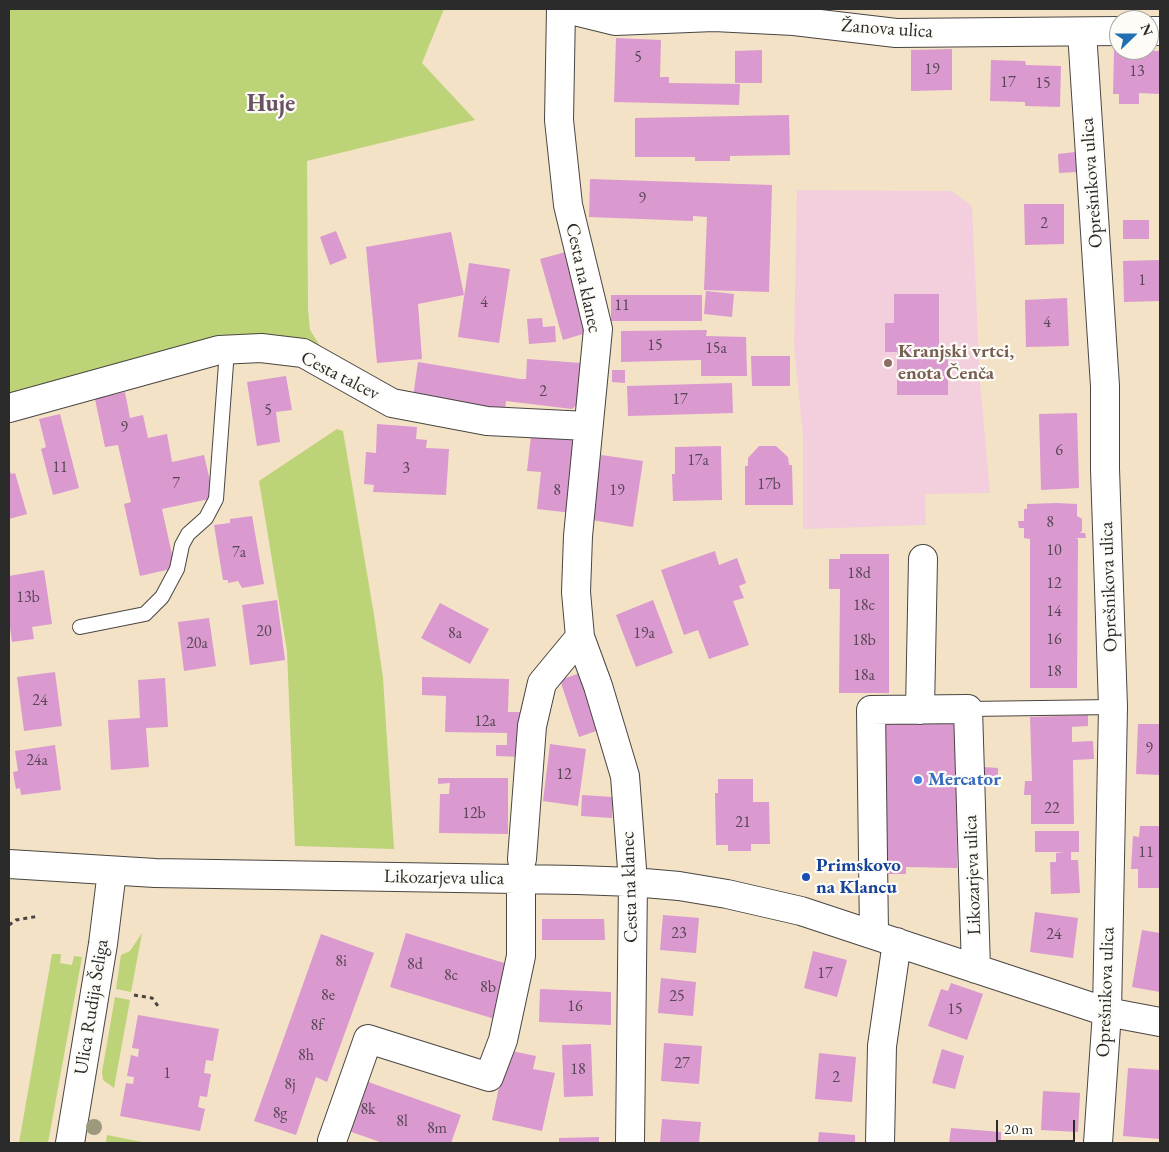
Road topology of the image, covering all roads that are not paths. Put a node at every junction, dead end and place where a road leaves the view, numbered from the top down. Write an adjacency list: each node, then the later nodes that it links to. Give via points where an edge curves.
1 (560, 9): 7 (street, Cesta na klanec, via 559,120 568,205 598,329)
2 (566, 9): 4 (street, Žanova ulica, via 615,21 714,17 794,21 896,34)
3 (1109, 31): 4 (street, Žanova ulica)
4 (1082, 32): 11 (street, Oprešnikova ulica, via 1105,386)
5 (227, 350): 6 (street, Cesta talcev); 7 (street, Cesta talcev, via 261,348 303,353 392,403 487,421); 9 (lane, via 216,498 206,518 188,534 182,545 177,570 162,597 144,614)
6 (9, 408)
7 (587, 426): 10 (street, Cesta na klanec, via 576,592)
8 (923, 559): 13 (street)
9 (80, 627)
10 (580, 637): 15 (street, via 542,683 532,726); 17 (street, Cesta na klanec, via 625,776)
11 (1113, 708): 12 (lane); 20 (street, Oprešnikova ulica)
12 (968, 709): 13 (street); 19 (street, Likozarjeva ulica)
13 (920, 710): 18 (street, via 871,710)
14 (9, 864): 16 (street, Likozarjeva ulica)
15 (522, 869): 16 (street, Likozarjeva ulica); 17 (street, Likozarjeva ulica); 22 (street, via 521,956 502,1040 489,1077 368,1039)
16 (112, 871): 23 (street, Ulica Rudija Šeliga)
17 (633, 882): 18 (street, Likozarjeva ulica, via 727,894 802,911); 24 (street, Cesta na klanec)
18 (885, 938): 19 (street, Likozarjeva ulica); 25 (street)
19 (976, 969): 20 (street, Likozarjeva ulica)
20 (1107, 1012): 21 (street, Likozarjeva ulica); 26 (street, Oprešnikova ulica)
21 (1160, 1022)
22 (332, 1141)
23 (70, 1143)
24 (630, 1143)
25 (880, 1143)
26 (1098, 1143)

